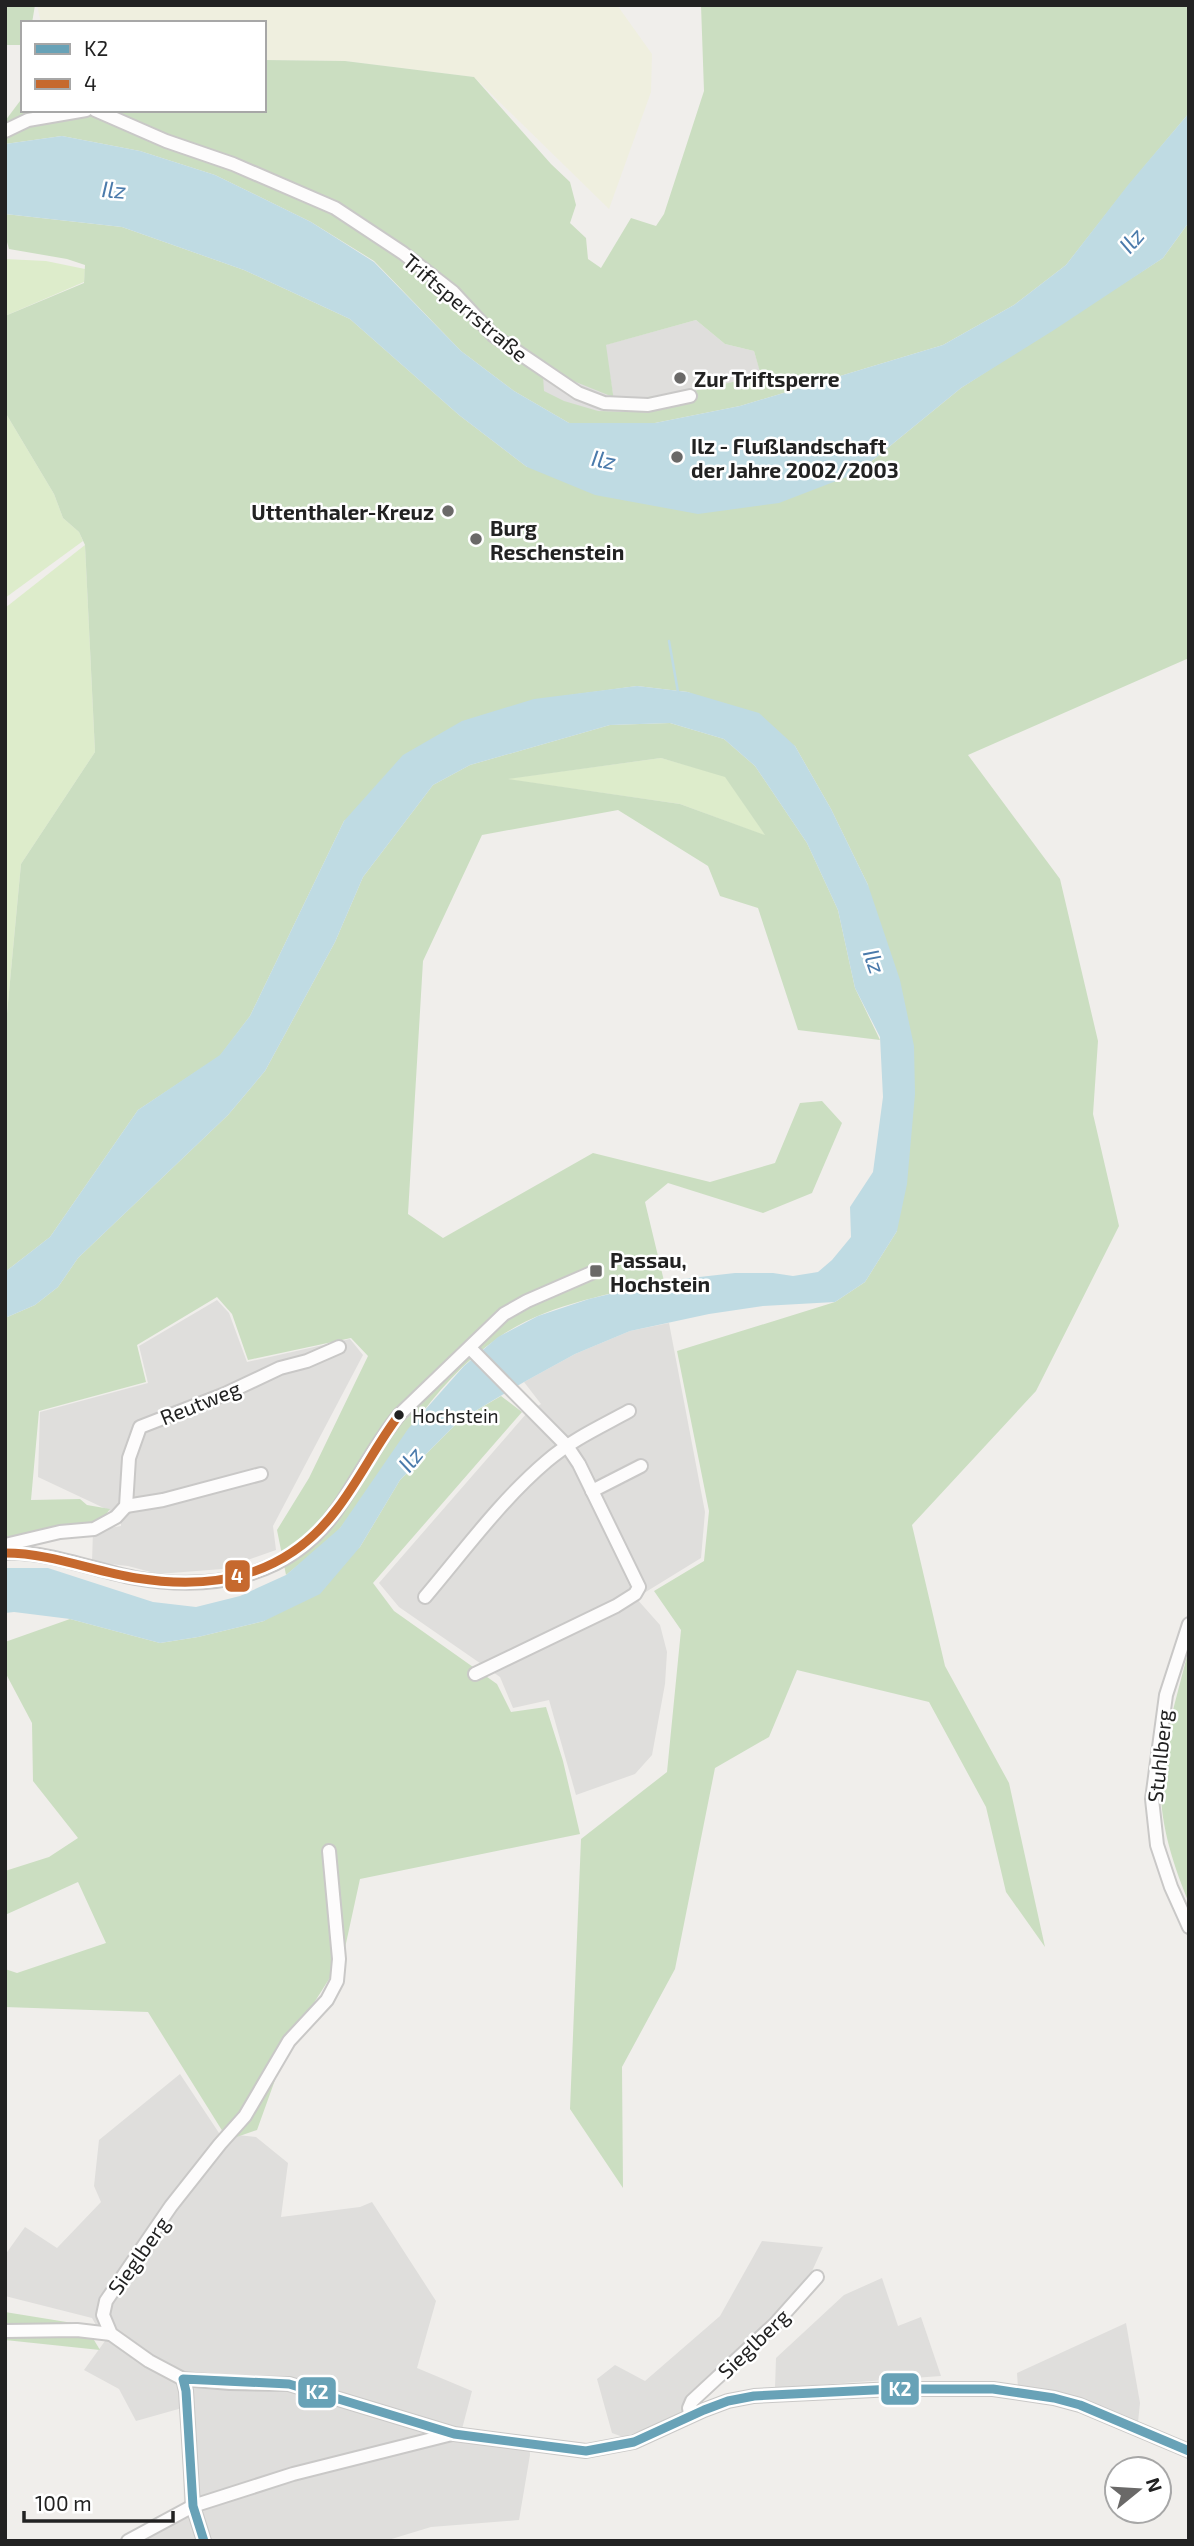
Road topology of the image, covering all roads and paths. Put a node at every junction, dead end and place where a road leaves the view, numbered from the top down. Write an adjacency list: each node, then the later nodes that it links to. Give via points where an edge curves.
1 (74, 112): 3 (street, via 28,120)
2 (100, 112): 4 (street, Triftsperrstraße, via 335,208 453,292 494,336 578,393 604,403 637,404)
3 (5, 131)
4 (690, 396)
5 (596, 1271): 7 (street, via 504,1314)
6 (339, 1347): 13 (street, Reutweg, via 140,1427 129,1458)
7 (473, 1351): 9 (street); 15 (street, via 399,1415 316,1536 277,1565 223,1580 176,1583 102,1572 40,1555)
8 (629, 1411): 9 (street)
9 (567, 1446): 12 (street); 16 (street, via 527,1478)
10 (641, 1466): 12 (street)
11 (261, 1474): 13 (street)
12 (592, 1491): 18 (street, via 639,1587 635,1594)
13 (126, 1506): 14 (street, via 94,1529)
14 (5, 1545)
15 (5, 1553)
16 (425, 1597)
17 (1189, 1624): 20 (street, Stuhlberg, via 1166,1695 1152,1799 1157,1845)
18 (475, 1674)
19 (329, 1851): 23 (street, Sieglberg, via 337,1981 327,2000 289,2041 245,2116 171,2206 106,2301 103,2315)
20 (1189, 1927)
21 (817, 2277): 25 (street, Sieglberg, via 775,2324 692,2401)
22 (5, 2331): 23 (street)
23 (111, 2334): 24 (street)
24 (183, 2379): 26 (street, via 289,2384); 28 (street)
25 (690, 2415): 26 (street, via 634,2442 586,2451); 27 (street, via 728,2401 802,2392 993,2389 1080,2405)
26 (454, 2434): 28 (street, via 293,2474)
27 (1189, 2451)
28 (193, 2506): 29 (street); 30 (street)
29 (128, 2541)
30 (204, 2541)

